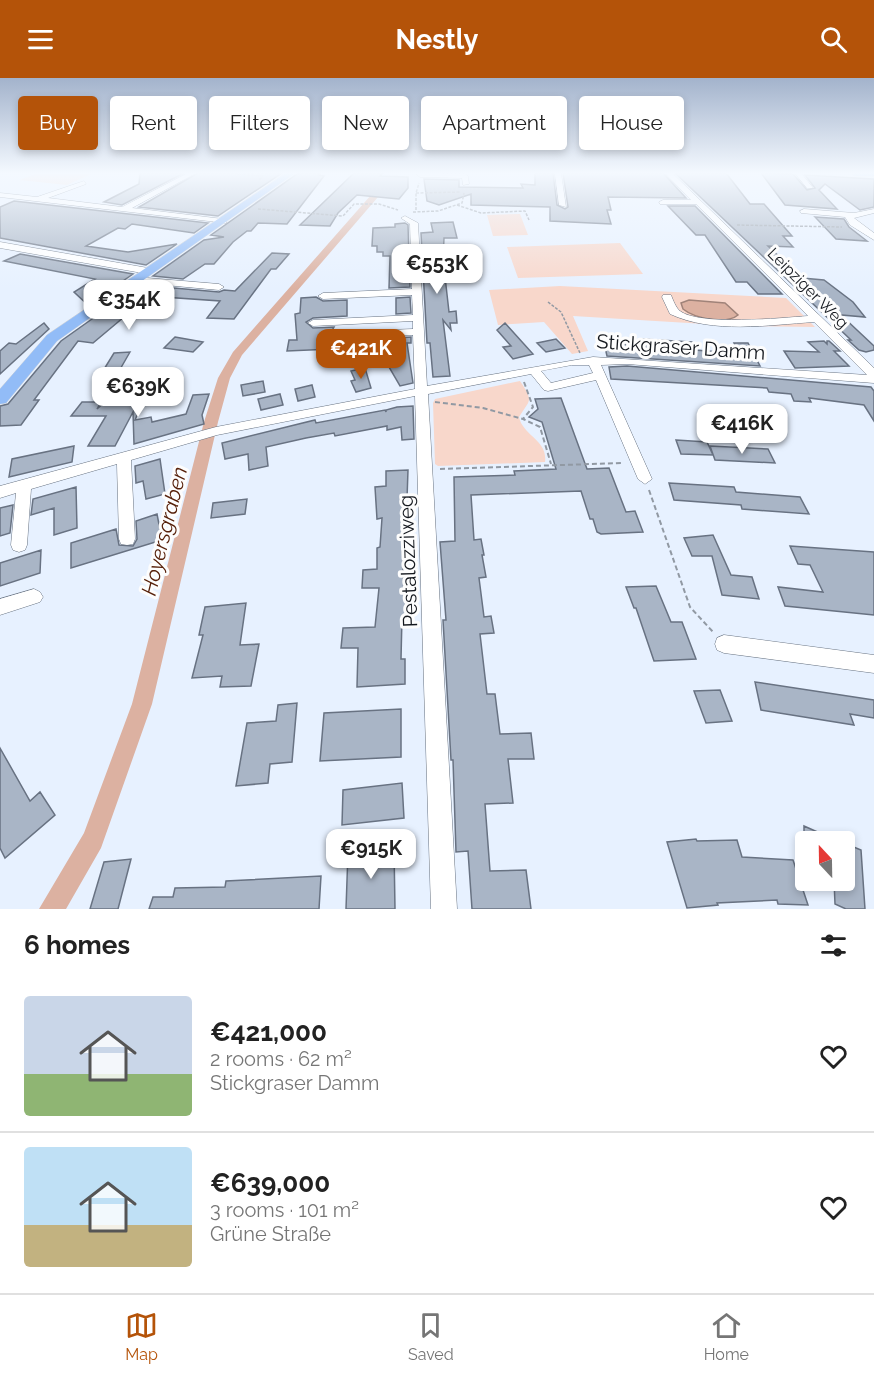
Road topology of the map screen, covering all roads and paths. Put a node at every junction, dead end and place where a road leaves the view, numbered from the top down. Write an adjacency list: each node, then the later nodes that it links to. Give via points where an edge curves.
1 (147, 212): 17 (street)
2 (236, 212): 17 (main road)
3 (290, 212): 4 (path, via 344,216)
4 (348, 212)
5 (403, 212): 15 (path)
6 (413, 212): 15 (path)
7 (435, 212): 15 (path)
8 (477, 212): 9 (path)
9 (508, 212)
10 (525, 212): 16 (path)
11 (708, 212): 18 (street, Leipziger Weg)
12 (813, 212): 14 (street)
13 (869, 212): 14 (street)
14 (850, 215): 19 (street, via 849,219)
15 (412, 217): 25 (street, Pestalozziweg)
16 (529, 220)
17 (223, 221): 22 (main road)
18 (722, 225): 19 (path); 30 (street, Leipziger Weg)
19 (862, 227): 20 (street)
20 (874, 237)
21 (0, 245): 22 (street)
22 (148, 271): 23 (main road)
23 (135, 280): 24 (street); 41 (main road, via 52,338)
24 (219, 287)
25 (417, 292): 26 (street); 33 (street, Pestalozziweg)
26 (322, 296)
27 (667, 297): 32 (street, via 674,312 691,320)
28 (548, 302): 35 (path, via 561,312)
29 (743, 310): 32 (street)
30 (818, 319): 32 (street); 39 (street, Leipziger Weg)
31 (313, 323): 33 (street)
32 (749, 323)
33 (418, 325): 34 (street); 40 (street, Pestalozziweg)
34 (337, 335)
35 (589, 360): 36 (street, Stickgraser Damm); 38 (street); 39 (street, Stickgraser Damm)
36 (533, 369): 37 (street, Stickgraser Damm); 38 (street, via 548,387)
37 (516, 372): 40 (street, Stickgraser Damm); 42 (path, via 527,386 533,407)
38 (600, 375): 46 (street)
39 (874, 377)
40 (423, 395): 42 (path); 45 (street, Stickgraser Damm, via 210,432); 48 (street, Pestalozziweg)
41 (0, 399)
42 (523, 419): 44 (path)
43 (536, 419): 44 (path)
44 (532, 423): 47 (path, via 540,427)
45 (124, 457): 50 (street, Stickgraser Damm); 52 (street)
46 (638, 462): 47 (path); 49 (street)
47 (551, 464): 48 (path)
48 (426, 470): 58 (street, Pestalozziweg)
49 (645, 479): 56 (path, via 690,607)
50 (24, 485): 51 (street, Stickgraser Damm); 53 (street)
51 (0, 492)
52 (127, 539)
53 (19, 545)
54 (34, 597): 55 (street)
55 (0, 607)
56 (724, 644): 57 (street)
57 (874, 664)
58 (444, 909)

